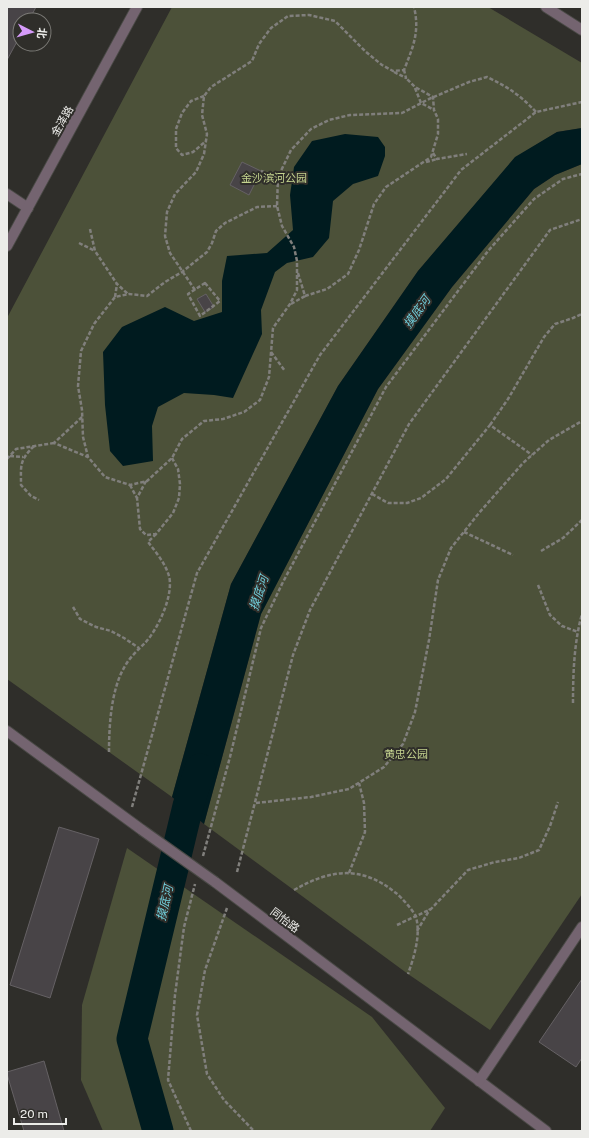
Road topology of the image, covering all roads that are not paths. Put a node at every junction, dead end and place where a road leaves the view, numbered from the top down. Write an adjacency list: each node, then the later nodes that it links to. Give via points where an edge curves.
1 (137, 7): 5 (street, 金泽路)
2 (546, 7): 3 (street)
3 (582, 30)
4 (7, 194): 5 (street)
5 (28, 208): 6 (street, 金泽路)
6 (7, 246)
7 (7, 731): 9 (street, 同怡路, bridge, via 215,882)
8 (582, 927): 9 (street)
9 (479, 1081): 10 (street, 同怡路)
10 (546, 1131)

